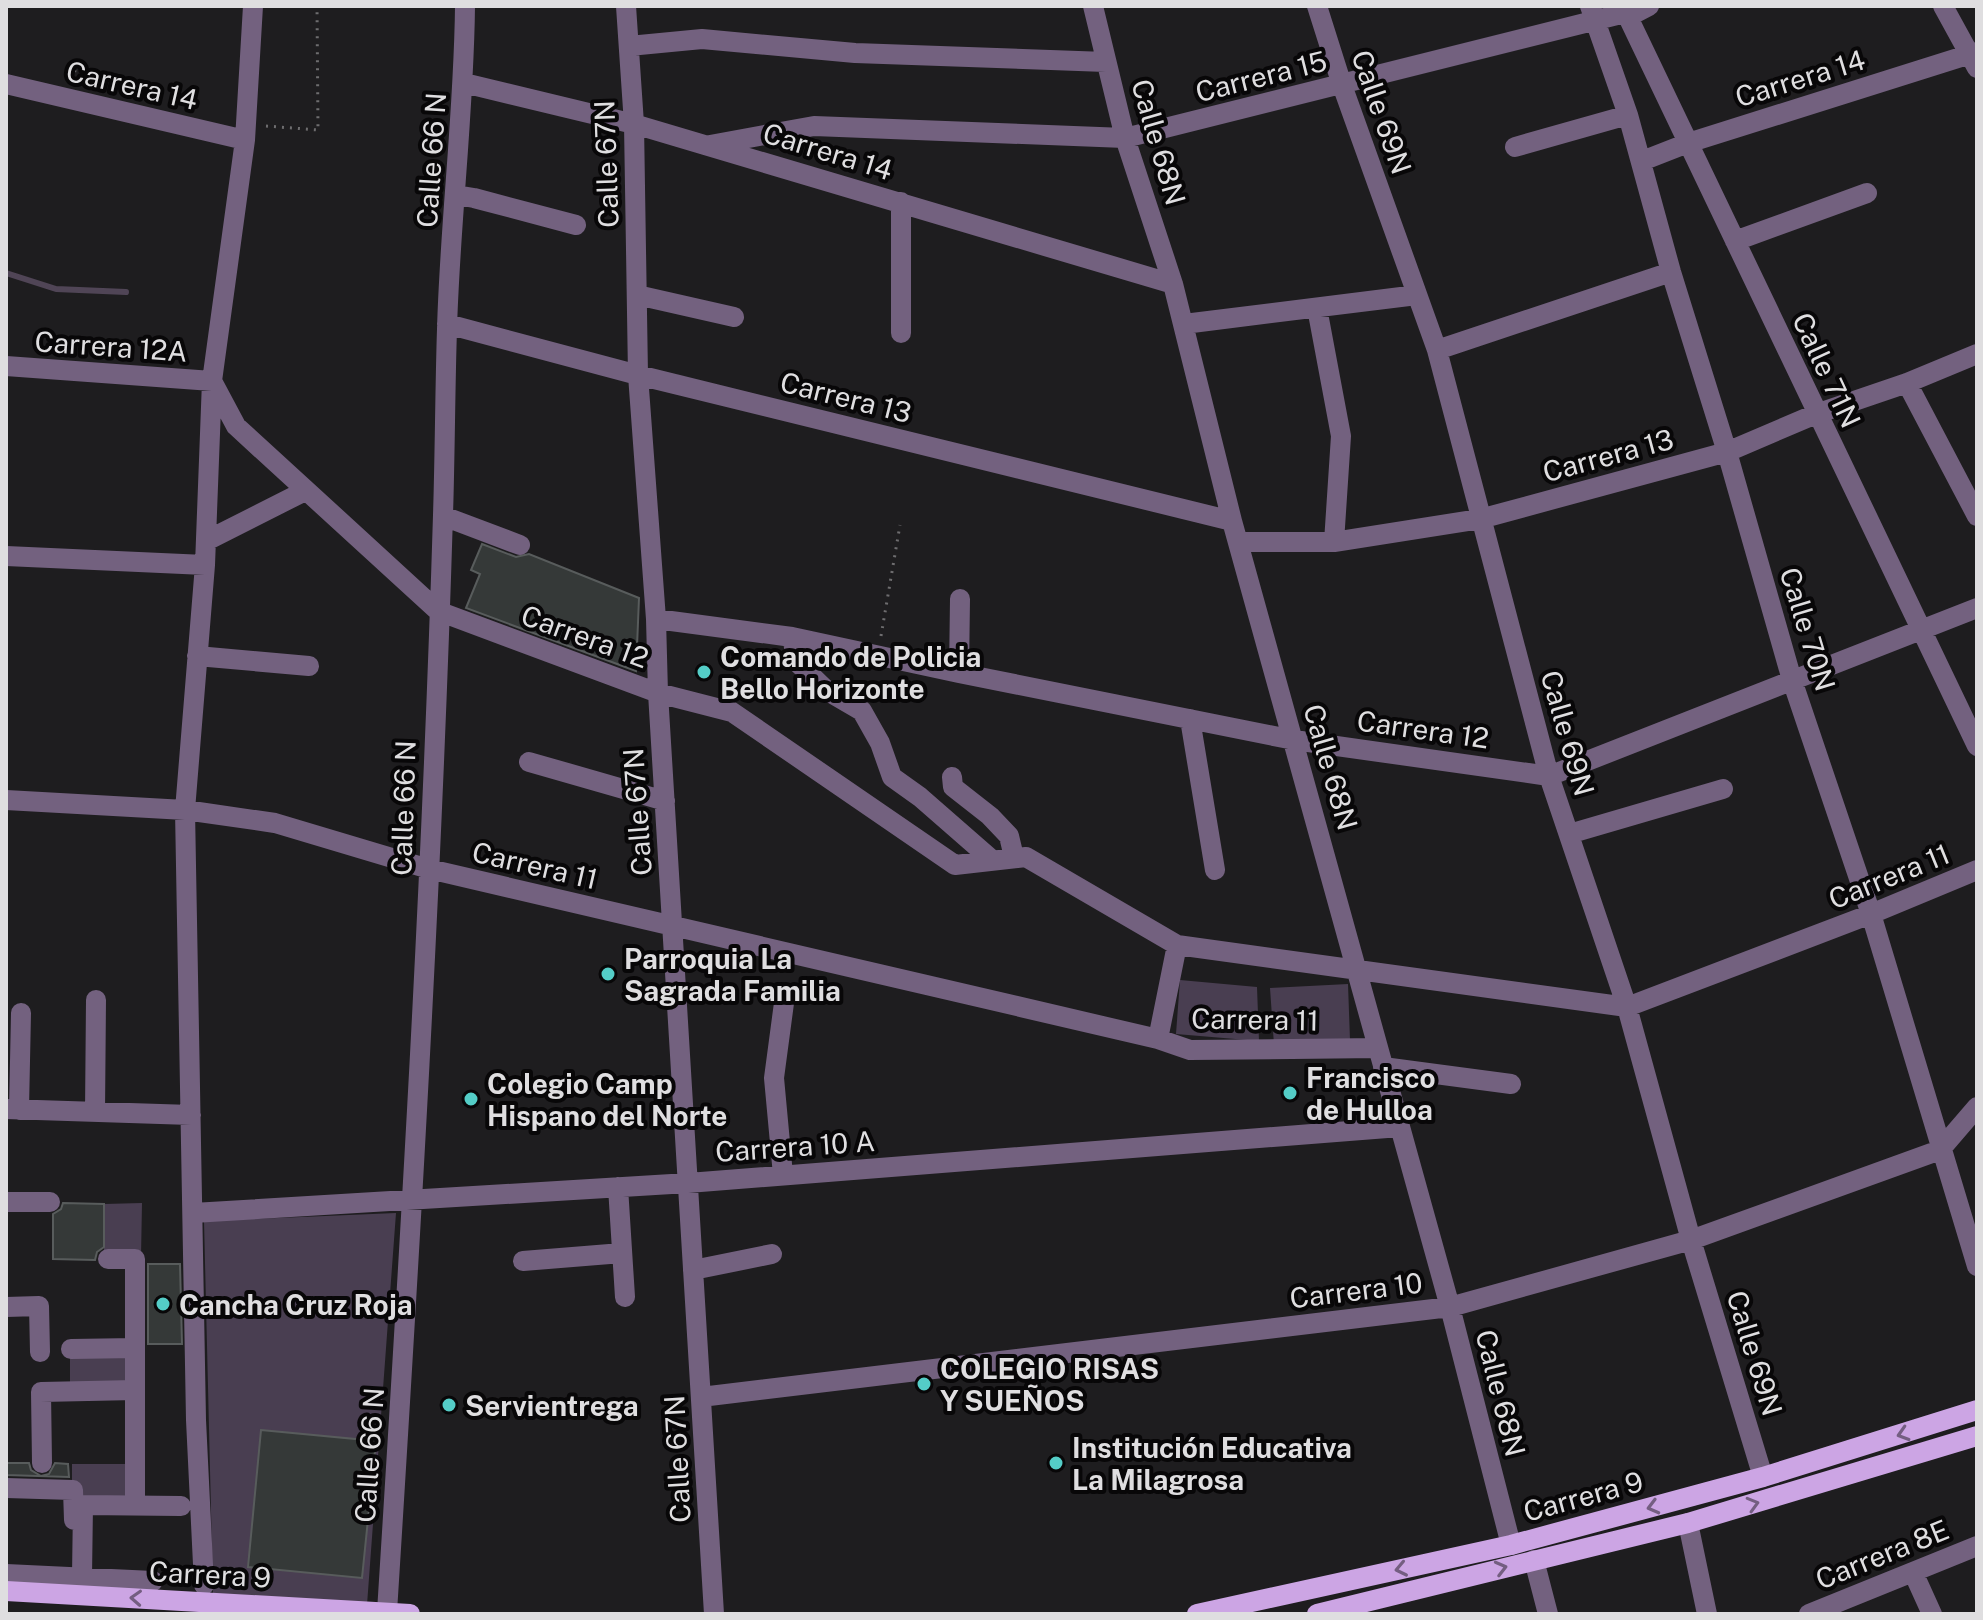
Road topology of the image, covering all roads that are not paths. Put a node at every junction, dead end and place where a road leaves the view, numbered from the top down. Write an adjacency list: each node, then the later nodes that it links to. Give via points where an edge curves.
1 (253, 6): 17 (street)
2 (465, 6): 12 (street, Calle 66 N)
3 (626, 6): 9 (street, Calle 67N)
4 (1093, 6): 11 (street, Calle 68N)
5 (1317, 6): 14 (street, Calle 69N)
6 (1649, 6): 8 (street, Carrera 15)
7 (1943, 6): 10 (street)
8 (1606, 13): 14 (street, Carrera 15); 15 (street, Calle 70N); 19 (street, Calle 71N)
9 (629, 46): 11 (street, via 702,39 855,53); 16 (street, Calle 67N)
10 (1974, 58): 19 (street, Carrera 14)
11 (1106, 62): 18 (street, Calle 68N)
12 (464, 83): 16 (street, Carrera 14); 24 (street, Calle 66 N)
13 (6, 84): 17 (street, Carrera 14)
14 (1342, 85): 18 (street, Carrera 15); 31 (street, Calle 69N)
15 (1628, 115): 21 (street); 22 (street, Calle 70N)
16 (634, 124): 20 (street, Carrera 14); 30 (street, Calle 67N)
17 (245, 132): 41 (street)
18 (1125, 138): 20 (street, Carrera 15, via 814,126); 29 (street, Calle 68N)
19 (1688, 143): 22 (street, Carrera 14); 27 (street, Calle 71N)
20 (710, 145): 25 (street, Carrera 14)
21 (1515, 147)
22 (1642, 161): 28 (street, Calle 70N)
23 (1867, 193): 27 (street)
24 (456, 195): 26 (street); 34 (street, Calle 66 N)
25 (901, 202): 29 (street, Carrera 14); 36 (street)
26 (576, 225)
27 (1735, 241): 43 (street, Calle 71N)
28 (1671, 272): 37 (street); 44 (street, Calle 70N)
29 (1173, 284): 35 (street, Calle 68N)
30 (637, 295): 33 (street); 40 (street, Calle 67N)
31 (1417, 295): 32 (street); 37 (street, Calle 69N)
32 (1317, 308): 35 (street); 52 (street, via 1341,436)
33 (734, 317)
34 (447, 324): 40 (street, Carrera 13); 46 (street, Calle 66 N)
35 (1184, 324): 49 (street, Calle 68N)
36 (901, 333)
37 (1437, 350): 48 (street, Calle 69N)
38 (1977, 354): 42 (street, Carrera 13)
39 (6, 366): 41 (street, Carrera 12A)
40 (638, 375): 49 (street, Carrera 13); 59 (street, Calle 67N)
41 (212, 381): 45 (street, Carrera 12, via 236,426); 50 (street)
42 (1907, 383): 43 (street, Carrera 13); 47 (street)
43 (1816, 414): 44 (street, Carrera 13); 60 (street, Calle 71N)
44 (1727, 452): 48 (street, Carrera 13); 65 (street, Calle 70N)
45 (305, 491): 50 (street); 58 (street, Carrera 12)
46 (443, 516): 53 (street); 58 (street, Calle 66 N)
47 (1977, 516)
48 (1480, 519): 52 (street, Carrera 13); 71 (street, Calle 69N)
49 (1232, 521): 51 (street, Calle 68N)
50 (206, 541): 55 (street)
51 (1238, 542): 52 (street, Carrera 13); 68 (street, Calle 68N)
52 (1334, 542)
53 (520, 545)
54 (6, 556): 55 (street)
55 (205, 565): 62 (street)
56 (960, 599): 64 (street)
57 (1977, 608): 60 (street, Carrera 12)
58 (438, 611): 66 (street, Carrera 12); 80 (street, Calle 66 N)
59 (656, 619): 61 (street, Carrera 12); 66 (street, Calle 67N)
60 (1921, 630): 65 (street, Carrera 12); 69 (street, Calle 71N)
61 (792, 637): 64 (street, Carrera 12); 79 (street, via 797,662 826,690 862,711 873,726 892,777)
62 (197, 656): 63 (street); 76 (street)
63 (309, 666)
64 (959, 673): 67 (street, Carrera 12)
65 (1792, 680): 71 (street, Carrera 12); 83 (street, Calle 70N)
66 (658, 693): 75 (street, Calle 67N); 79 (street, Carrera 12, via 732,712 955,865)
67 (1190, 719): 68 (street, Carrera 12); 81 (street)
68 (1294, 740): 71 (street, Carrera 12); 86 (street, Calle 68N)
69 (1977, 746)
70 (529, 762): 75 (street)
71 (1549, 776): 77 (street, Calle 69N)
72 (952, 777): 78 (street, via 953,787 1009,836)
73 (1723, 789): 77 (street)
74 (6, 800): 76 (street, Carrera 11)
75 (665, 801): 84 (street, Calle 67N)
76 (185, 810): 80 (street, Carrera 11, via 275,823); 97 (street)
77 (1569, 834): 89 (street, Calle 69N)
78 (1014, 857): 79 (street, Carrera 12); 85 (street, Carrera 12, via 1026,857)
79 (991, 859)
80 (429, 869): 84 (street, Carrera 11); 103 (street, Calle 66 N)
81 (1215, 870)
82 (1977, 870): 83 (street, Carrera 11)
83 (1871, 914): 89 (street, Carrera 11); 99 (street, Calle 70N)
84 (673, 927): 91 (street, Carrera 11); 101 (street, Calle 67N)
85 (1177, 945): 86 (street, Carrera 12); 91 (street)
86 (1357, 968): 89 (street, Carrera 11); 92 (street, Calle 68N)
87 (96, 1000): 96 (street)
88 (784, 1003): 100 (street, via 774,1078)
89 (1627, 1007): 107 (street, Calle 69N)
90 (21, 1013): 95 (street)
91 (1158, 1039): 92 (street, Carrera 11, via 1190,1050)
92 (1381, 1057): 93 (street, Carrera 11); 98 (street, Calle 68N)
93 (1511, 1084)
94 (1977, 1107): 99 (street, Carrera 10)
95 (13, 1110): 96 (street)
96 (95, 1112): 97 (street)
97 (191, 1115): 106 (street)
98 (1400, 1127): 100 (street, Carrera 10 A); 116 (street, Calle 68N)
99 (1940, 1150): 107 (street, Carrera 10); 112 (street, Calle 70N)
100 (783, 1175): 101 (street, Carrera 10 A)
101 (688, 1183): 102 (street, Carrera 10 A); 113 (street, Calle 67N)
102 (618, 1187): 103 (street, Carrera 10 A); 108 (street)
103 (413, 1198): 106 (street, Carrera 10 A); 142 (street, Calle 66 N)
104 (6, 1202): 105 (street)
105 (50, 1202)
106 (193, 1213): 138 (street)
107 (1691, 1240): 116 (street, Carrera 10); 125 (street, Calle 69N)
108 (622, 1253): 111 (street); 114 (street)
109 (772, 1254): 113 (street)
110 (108, 1259): 117 (street, via 135,1259)
111 (523, 1261)
112 (1977, 1266)
113 (693, 1270): 121 (street, Calle 67N)
114 (625, 1297)
115 (6, 1307): 119 (street, via 39,1306)
116 (1450, 1307): 121 (street, Carrera 10); 131 (street, Calle 68N)
117 (135, 1348): 118 (street); 120 (street)
118 (71, 1349)
119 (40, 1352)
120 (135, 1390): 124 (street, via 41,1392); 128 (street)
121 (701, 1397): 144 (street, Calle 67N)
122 (1977, 1410): 125 (main road, Carrera 9, one-way to 125)
123 (1977, 1436): 130 (main road, Carrera 9, one-way to 123)
124 (42, 1463)
125 (1763, 1477): 131 (main road, Carrera 9, one-way to 131)
126 (6, 1488): 127 (street)
127 (78, 1498): 128 (street); 136 (street)
128 (135, 1506): 129 (street)
129 (181, 1506)
130 (1688, 1523): 133 (main road, Carrera 9); 141 (street)
131 (1511, 1545): 145 (main road, Carrera 9, one-way to 145)
132 (1977, 1546): 134 (street, Carrera 8E)
133 (1534, 1560): 146 (main road, Carrera 9, one-way to 133); 147 (street)
134 (1913, 1572): 140 (street, Carrera 8E); 149 (street)
135 (6, 1574): 136 (street)
136 (79, 1576): 137 (street)
137 (153, 1581)
138 (204, 1585)
139 (6, 1591): 142 (main road, Carrera 9, one-way to 139)
140 (1851, 1606): 148 (street, Carrera 8E)
141 (1703, 1610)
142 (387, 1612): 143 (main road, Carrera 9)
143 (410, 1614)
144 (714, 1614)
145 (1197, 1614)
146 (1317, 1614)
147 (1548, 1614)
148 (1809, 1614)
149 (1932, 1614)

